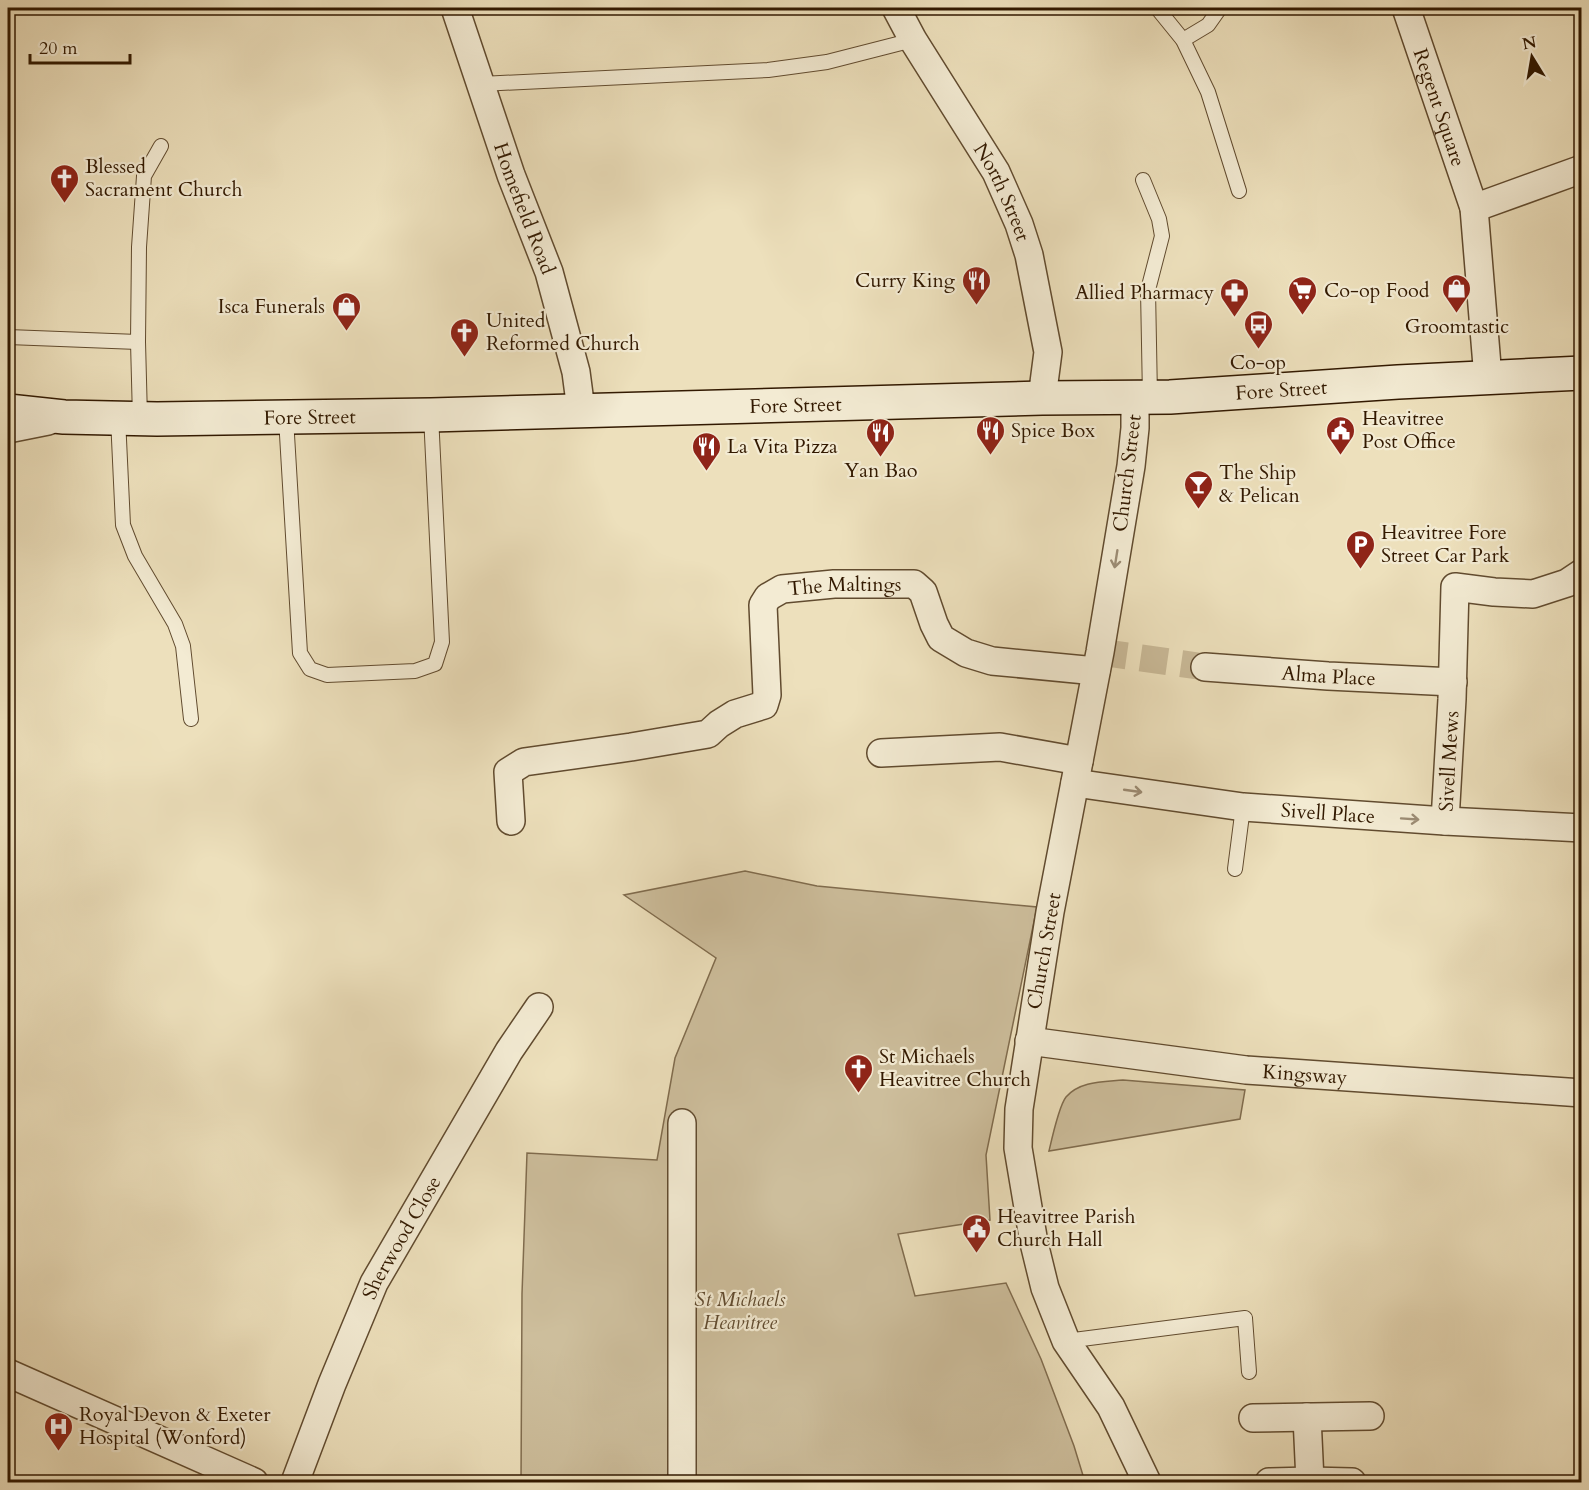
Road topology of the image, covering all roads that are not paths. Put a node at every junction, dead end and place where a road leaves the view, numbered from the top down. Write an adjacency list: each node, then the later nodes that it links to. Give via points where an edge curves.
1 (455, 8): 8 (street, Homefield Road)
2 (896, 8): 6 (street, North Street)
3 (1157, 8): 7 (lane)
4 (1220, 8): 7 (lane, via 1208,25)
5 (1406, 8): 13 (street, Regent Square)
6 (914, 40): 8 (lane, via 826,62 768,70); 19 (street, North Street, via 996,172 1019,224 1048,352)
7 (1183, 40): 12 (lane, via 1208,92)
8 (481, 84): 20 (street, Homefield Road, via 549,272 576,372)
9 (161, 146): 15 (lane, via 144,176)
10 (1581, 169): 13 (street)
11 (1143, 180): 18 (lane, via 1162,236 1148,290)
12 (1239, 191)
13 (1474, 208): 17 (street, Regent Square)
14 (8, 337): 15 (lane)
15 (138, 342): 24 (lane)
16 (1581, 373): 17 (main road, Fore Street)
17 (1488, 378): 18 (main road, Fore Street)
18 (1143, 397): 19 (main road, Fore Street); 28 (street, Church Street, one-way to 28)
19 (1042, 398): 20 (main road, Fore Street)
20 (581, 410): 22 (main road, Fore Street)
21 (8, 411): 23 (main road, Fore Street)
22 (431, 415): 25 (main road, Fore Street); 25 (lane, via 442,642 435,664 415,671 327,675 310,669 300,653)
23 (64, 417): 24 (main road, Fore Street); 26 (street)
24 (129, 418): 25 (main road, Fore Street); 31 (lane, via 123,525 135,556 175,624 183,646)
25 (286, 418)
26 (8, 429)
27 (1581, 573): 30 (street, Sivell Mews, via 1567,583 1533,594 1455,587)
28 (1098, 662): 33 (street, Church Street); 35 (street, The Maltings, via 992,661 966,652 941,638 923,592 914,584 834,584 782,589 763,605 767,694 764,705 735,714 708,734 524,762 507,772)
29 (1205, 667): 30 (street, Alma Place)
30 (1453, 691): 36 (street, Sivell Mews)
31 (191, 719)
32 (881, 753): 33 (street, via 1000,747)
33 (1077, 772): 34 (street, Sivell Place, one-way to 34); 40 (street, Church Street)
34 (1243, 807): 36 (street, Sivell Place, one-way to 36); 38 (lane)
35 (511, 821)
36 (1444, 821): 37 (street, Sivell Place)
37 (1581, 828)
38 (1235, 869)
39 (539, 1007): 51 (street, Sherwood Close, via 509,1051 374,1283)
40 (1029, 1041): 41 (street, Kingsway, via 1246,1070); 43 (street, Church Street, via 1018,1148 1034,1244 1045,1288)
41 (1581, 1093)
42 (682, 1123): 52 (street)
43 (1066, 1341): 45 (lane, via 1245,1318); 53 (street, Church Street, via 1111,1407)
44 (8, 1372): 50 (street)
45 (1249, 1372)
46 (1370, 1416): 47 (street)
47 (1307, 1417): 48 (street); 49 (street)
48 (1254, 1418)
49 (1310, 1481): 54 (street); 55 (street)
50 (254, 1482)
51 (295, 1482)
52 (682, 1482)
53 (1147, 1482)
54 (1269, 1482)
55 (1352, 1482)

